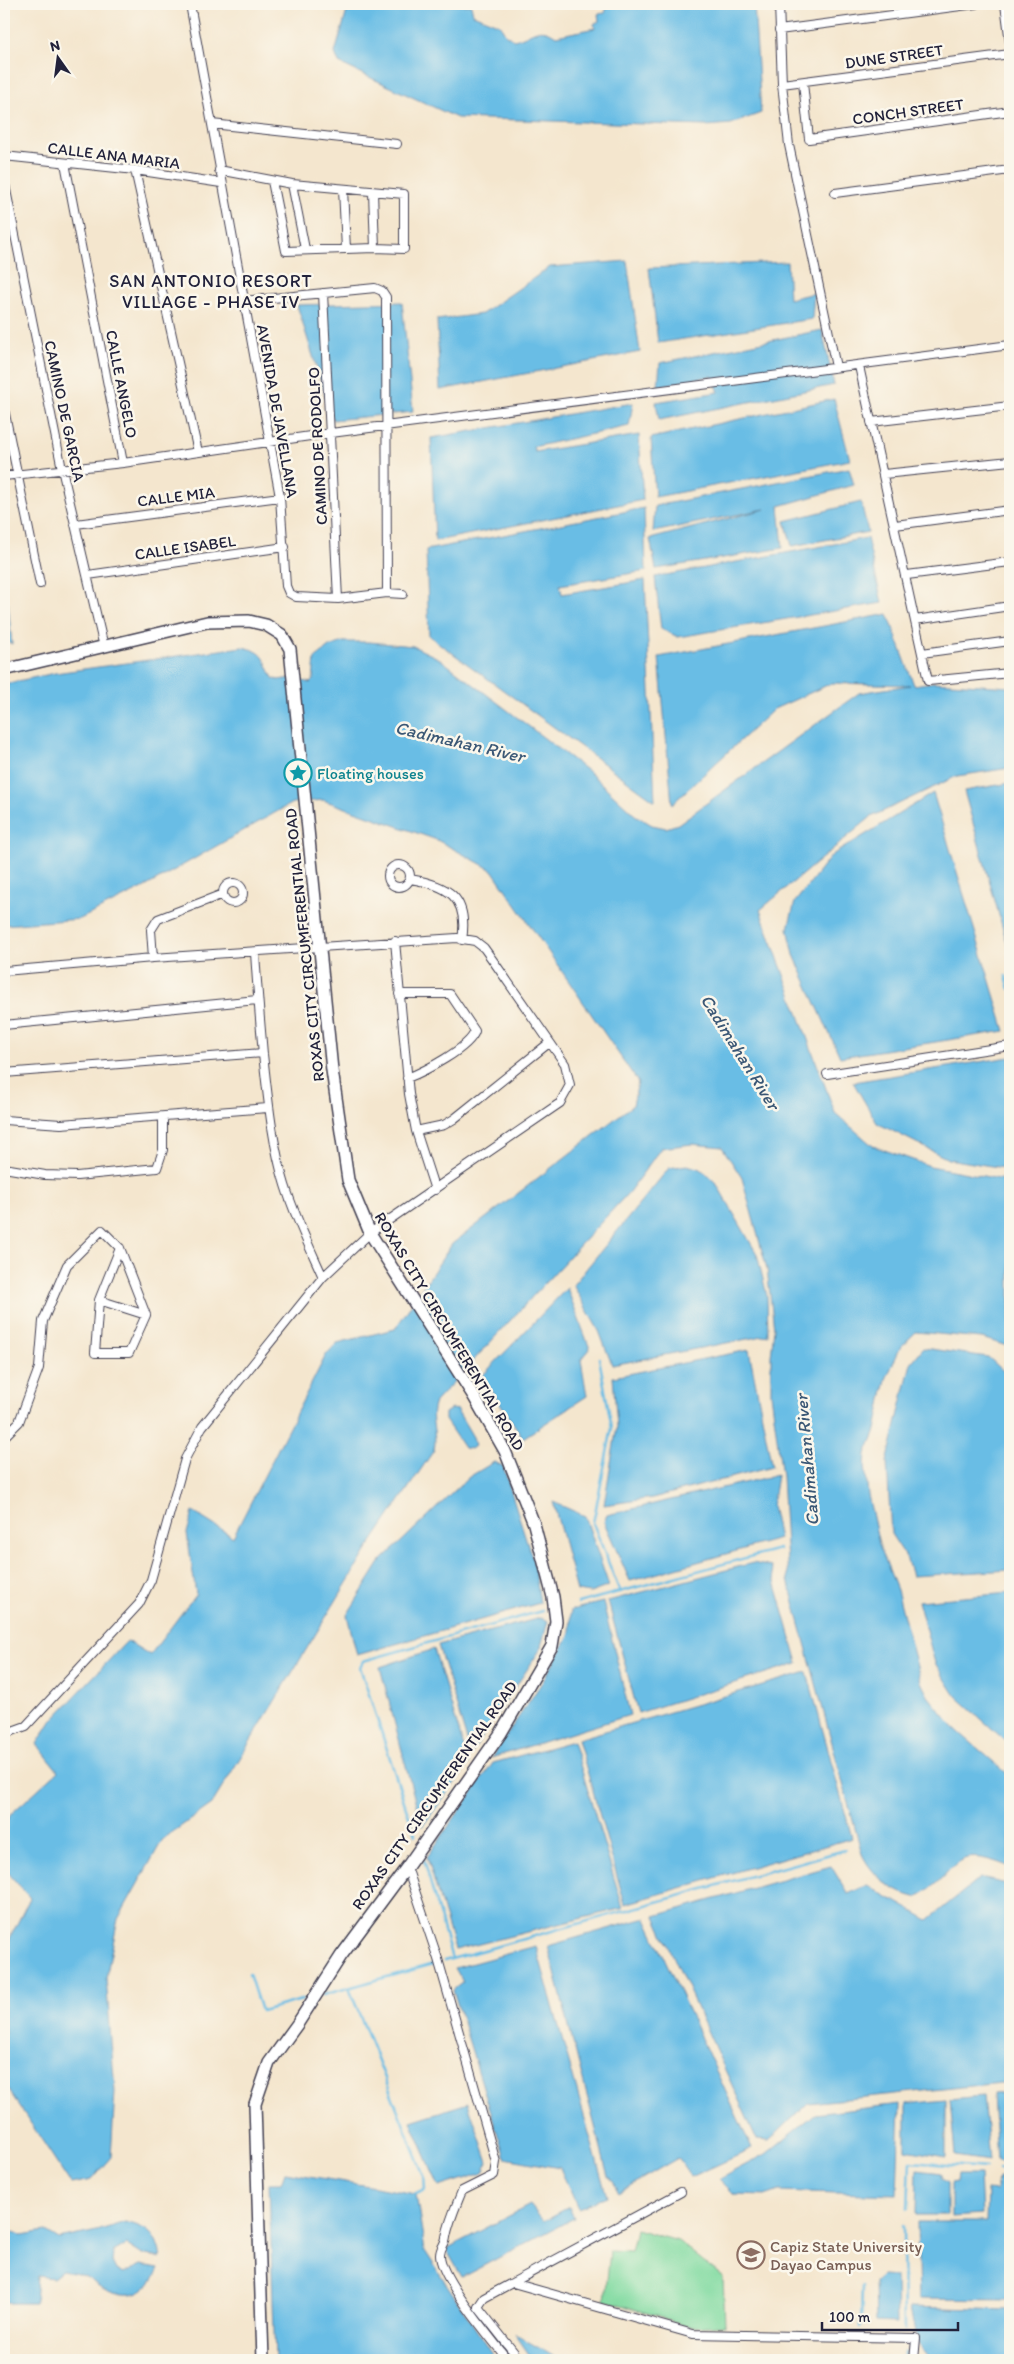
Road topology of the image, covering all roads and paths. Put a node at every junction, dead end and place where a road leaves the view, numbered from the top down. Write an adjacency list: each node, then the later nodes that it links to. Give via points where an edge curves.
1 (190, 4): 11 (street, AVENIDA DE JAVELLANA)
2 (779, 4): 5 (street)
3 (976, 4): 5 (street)
4 (1006, 4): 6 (street)
5 (779, 30): 9 (street)
6 (1010, 43)
7 (1010, 54): 8 (street, DUNE STREET)
8 (803, 83): 9 (street, DUNE STREET); 10 (street, CONCH STREET, via 809,139)
9 (782, 84): 31 (street, via 789,145)
10 (1010, 111)
11 (212, 124): 12 (street); 17 (street, AVENIDA DE JAVELLANA)
12 (397, 144)
13 (4, 156): 14 (street, CALLE ANA MARIA)
14 (65, 163): 15 (street, CALLE ANA MARIA); 40 (street, CALLE ANGELO)
15 (135, 170): 17 (street, CALLE ANA MARIA); 38 (street)
16 (1010, 170): 23 (street)
17 (220, 176): 19 (street, CALLE ANA MARIA); 28 (street, AVENIDA DE JAVELLANA)
18 (4, 180): 41 (street, CAMINO DE GARCIA)
19 (272, 181): 20 (street, CALLE ANA MARIA); 25 (street, via 286,251)
20 (292, 184): 21 (street, CALLE ANA MARIA); 25 (street)
21 (343, 189): 22 (street, CALLE ANA MARIA); 26 (street)
22 (373, 192): 24 (street); 24 (street, CALLE ANA MARIA, via 404,194 404,249)
23 (836, 193)
24 (375, 248): 26 (street)
25 (305, 249): 26 (street)
26 (346, 249)
27 (323, 293): 28 (street); 35 (street, via 375,288 386,297); 36 (street, CAMINO DE RODOLFO)
28 (243, 301): 37 (street, AVENIDA DE JAVELLANA)
29 (1010, 345): 30 (street)
30 (859, 366): 31 (street); 34 (street)
31 (836, 367): 35 (street)
32 (1010, 406): 34 (street)
33 (4, 409): 42 (street)
34 (871, 422): 43 (street)
35 (386, 427): 36 (street); 54 (street)
36 (331, 433): 37 (street); 56 (street, CAMINO DE RODOLFO)
37 (270, 441): 38 (street); 45 (street, AVENIDA DE JAVELLANA)
38 (198, 452): 40 (street)
39 (1010, 461): 43 (street)
40 (123, 462): 41 (street)
41 (62, 469): 42 (street); 47 (street, CAMINO DE GARCIA)
42 (18, 474): 44 (street); 53 (street)
43 (884, 474): 48 (street)
44 (4, 476)
45 (280, 497): 47 (street, CALLE MIA); 49 (street, AVENIDA DE JAVELLANA)
46 (1010, 510): 48 (street)
47 (76, 524): 51 (street, CAMINO DE GARCIA)
48 (894, 525): 52 (street)
49 (285, 547): 51 (street, CALLE ISABEL); 56 (street, AVENIDA DE JAVELLANA, via 289,593 296,597)
50 (1010, 562): 52 (street)
51 (88, 575): 60 (street, CAMINO DE GARCIA)
52 (907, 575): 58 (street)
53 (40, 584)
54 (387, 593): 55 (street); 56 (street)
55 (403, 594)
56 (338, 598)
57 (1010, 606): 58 (street)
58 (915, 620): 61 (street)
59 (1010, 641): 61 (street)
60 (104, 646): 62 (main road, ROXAS CITY CIRCUMFERENTIAL ROAD); 68 (main road, ROXAS CITY CIRCUMFERENTIAL ROAD, via 207,622 249,621 266,625 282,635 290,649)
61 (922, 653): 63 (street, via 928,681)
62 (4, 670)
63 (1010, 672)
64 (410, 879): 66 (street, via 435,883 453,895 463,915)
65 (223, 894): 70 (street, via 158,919 151,930)
66 (462, 940): 67 (street, via 442,937); 75 (street, via 475,941 484,948)
67 (394, 941): 68 (street); 72 (street)
68 (321, 947): 69 (street); 87 (main road, ROXAS CITY CIRCUMFERENTIAL ROAD, via 332,1070 348,1180)
69 (255, 952): 70 (street); 73 (street)
70 (153, 958): 71 (street)
71 (4, 971)
72 (399, 994): 80 (street); 80 (street, via 450,994 475,1031 470,1040 425,1072)
73 (257, 1000): 74 (street); 77 (street)
74 (4, 1025)
75 (549, 1042): 84 (street, via 454,1119); 86 (street, via 569,1074 570,1085 560,1103)
76 (1010, 1046): 79 (street)
77 (263, 1053): 78 (street); 81 (street)
78 (4, 1073)
79 (827, 1074)
80 (407, 1078): 84 (street)
81 (268, 1108): 82 (street); 89 (street, via 285,1184)
82 (163, 1117): 83 (street, via 61,1124); 85 (street, via 163,1150 157,1168 77,1176)
83 (4, 1120)
84 (416, 1131): 86 (street)
85 (4, 1168)
86 (435, 1190): 87 (street)
87 (370, 1232): 89 (street); 94 (main road, ROXAS CITY CIRCUMFERENTIAL ROAD, via 474,1395 504,1451 534,1524 556,1621 552,1646 515,1709)
88 (120, 1248): 90 (street); 91 (street); 92 (street, via 102,1230 67,1264 43,1321 39,1368 19,1422)
89 (323, 1277): 93 (street, via 202,1427 185,1459 151,1580 140,1604 26,1726)
90 (99, 1300): 91 (street); 91 (street, via 95,1353 129,1353)
91 (146, 1316)
92 (4, 1438)
93 (4, 1734)
94 (407, 1867): 99 (main road, ROXAS CITY CIRCUMFERENTIAL ROAD, via 341,1956 269,2063 255,2104); 100 (street, via 438,1959 496,2162 494,2174 462,2190 440,2257 456,2289)
95 (681, 2192): 96 (street)
96 (513, 2283): 101 (street, via 484,2298 478,2307); 102 (street, via 693,2334 916,2338)
97 (4, 2359): 98 (street)
98 (13, 2360)
99 (263, 2360)
100 (508, 2360)
101 (520, 2360)
102 (914, 2360)

